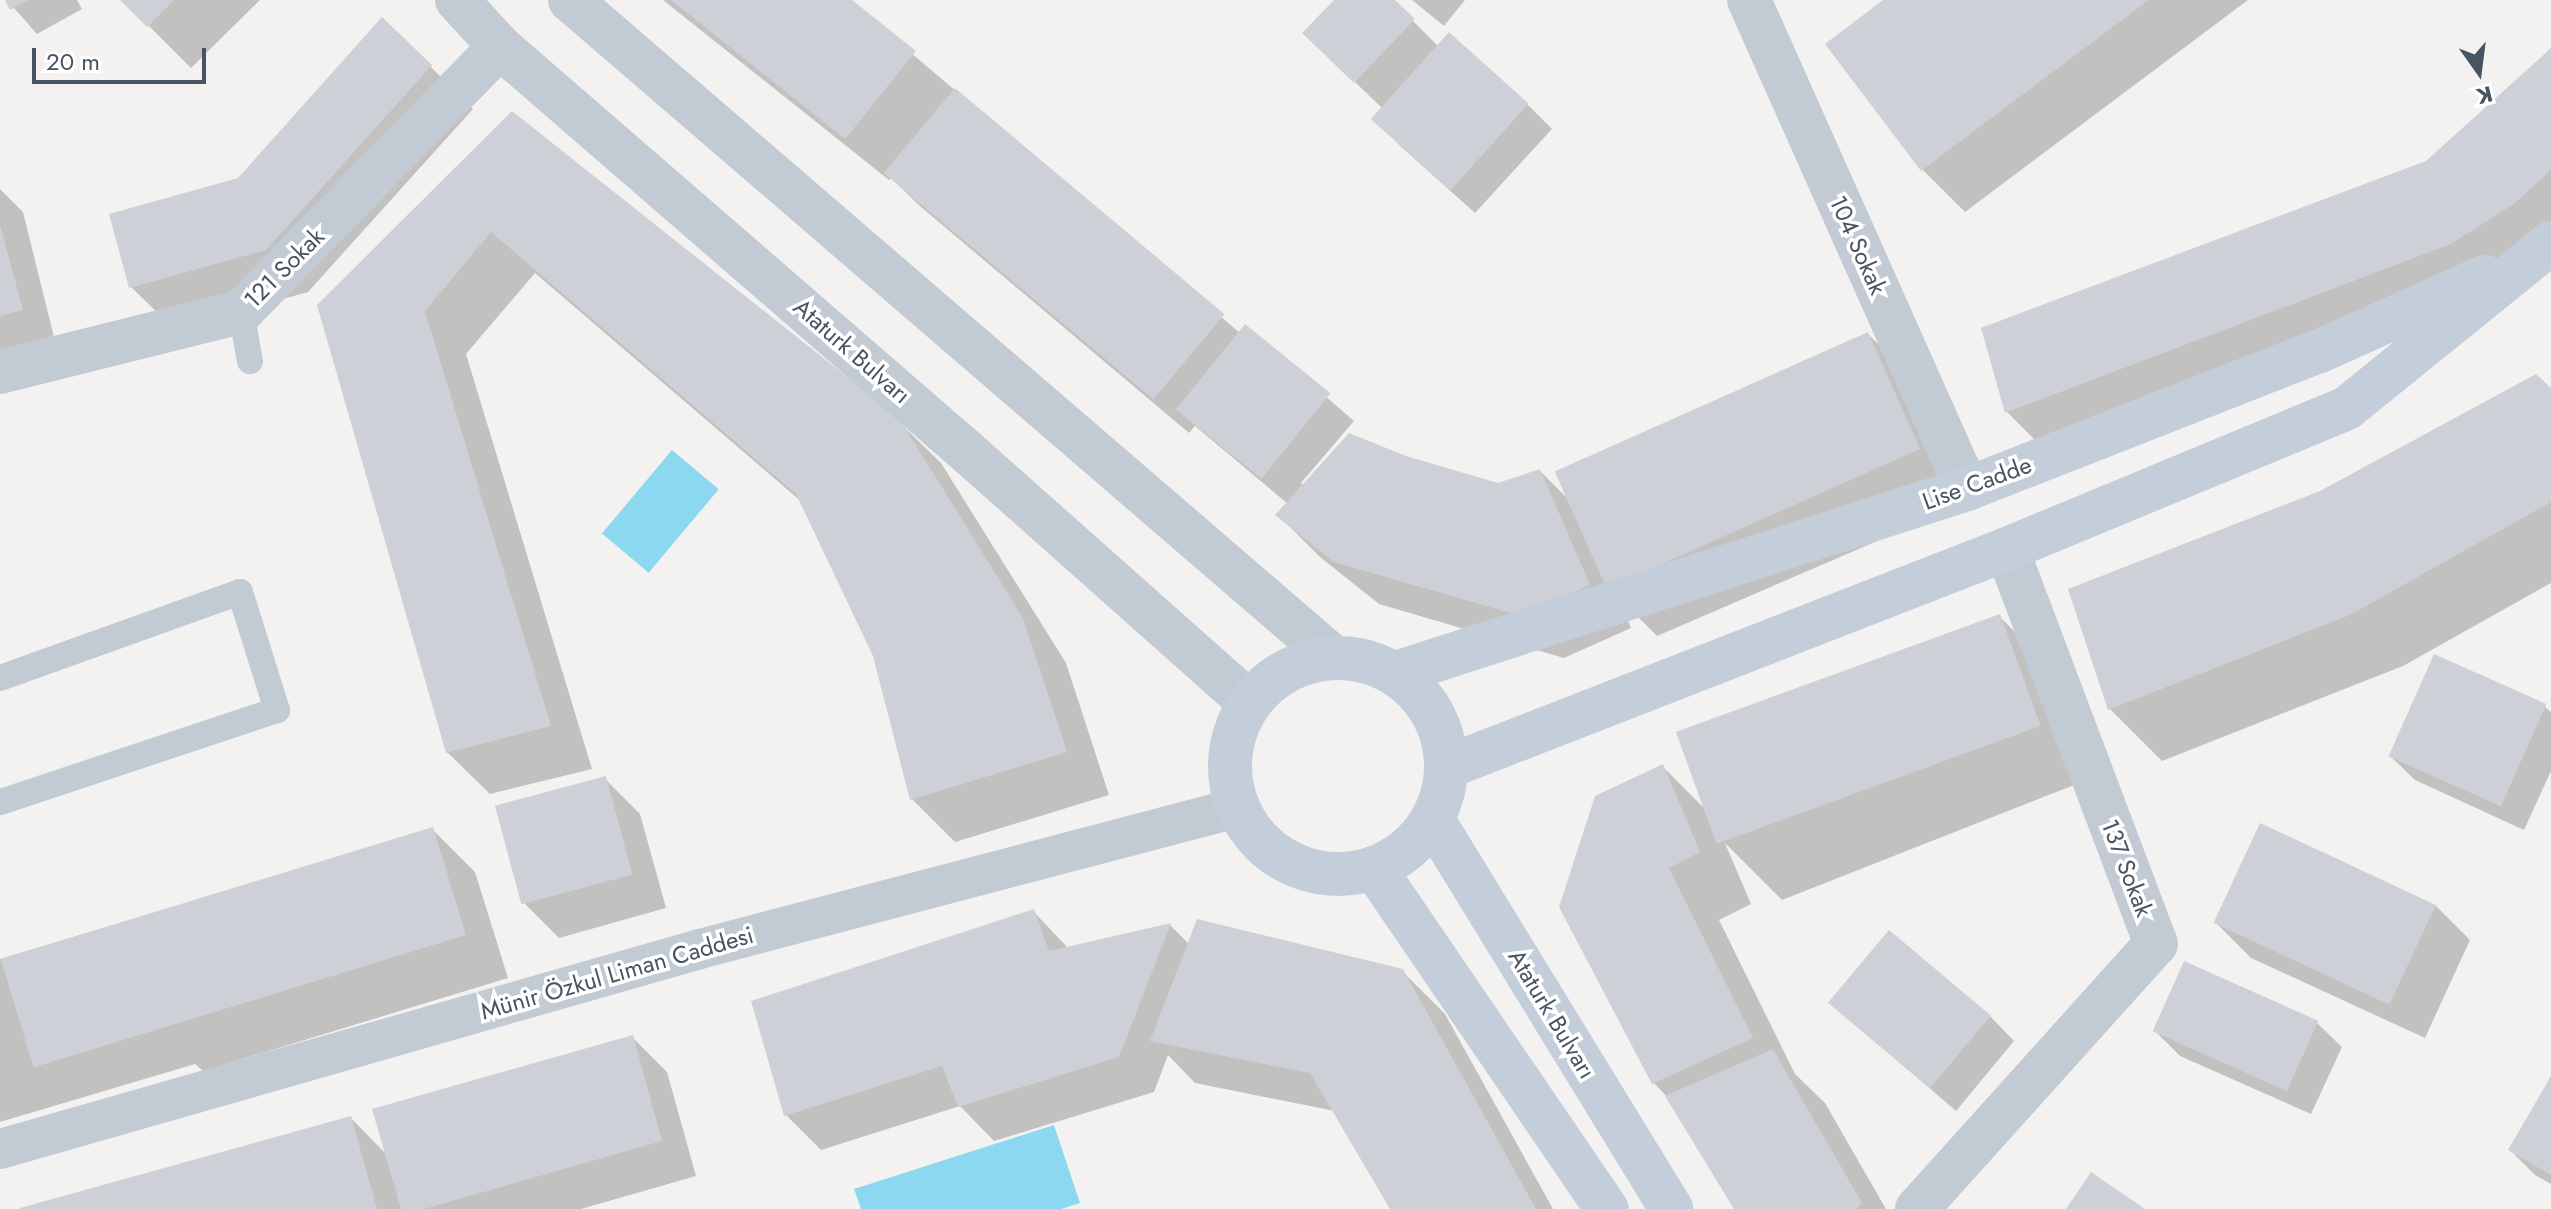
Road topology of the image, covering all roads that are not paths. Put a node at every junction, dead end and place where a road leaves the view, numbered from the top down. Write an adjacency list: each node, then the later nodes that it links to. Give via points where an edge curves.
1 (457, 0): 4 (street, Ataturk Bulvarı)
2 (570, 0): 11 (street)
3 (1749, 0): 9 (street, 104 Sokak)
4 (500, 47): 6 (street, 121 Sokak); 14 (street, Ataturk Bulvarı)
5 (2548, 252): 9 (main road, Lise Cadde, via 2320,351); 10 (main road, Lise Cadde, via 2347,408)
6 (241, 312): 7 (lane); 8 (street, 121 Sokak)
7 (250, 361)
8 (0, 372)
9 (1967, 489): 12 (main road, Lise Cadde)
10 (2007, 549): 15 (main road, Lise Cadde); 23 (street, 137 Sokak, via 2156,944)
11 (1333, 657): 12 (main road, via 1366,661); 14 (main road, via 1301,663 1272,679)
12 (1396, 673): 15 (main road, via 1424,698 1442,731)
13 (0, 678): 16 (lane, via 240,592 277,710)
14 (1249, 702): 17 (main road, via 1233,736 1228,772)
15 (1447, 767): 18 (main road)
16 (0, 802)
17 (1236, 808): 19 (main road, via 1254,835 1278,857 1298,866 1341,875); 20 (street, Münir Özkul Liman Caddesi, via 700,949)
18 (1433, 820): 19 (main road, via 1397,857); 22 (main road, Ataturk Bulvarı)
19 (1374, 868): 21 (main road)
20 (0, 1149)
21 (1607, 1209)
22 (1671, 1209)
23 (1917, 1209)

